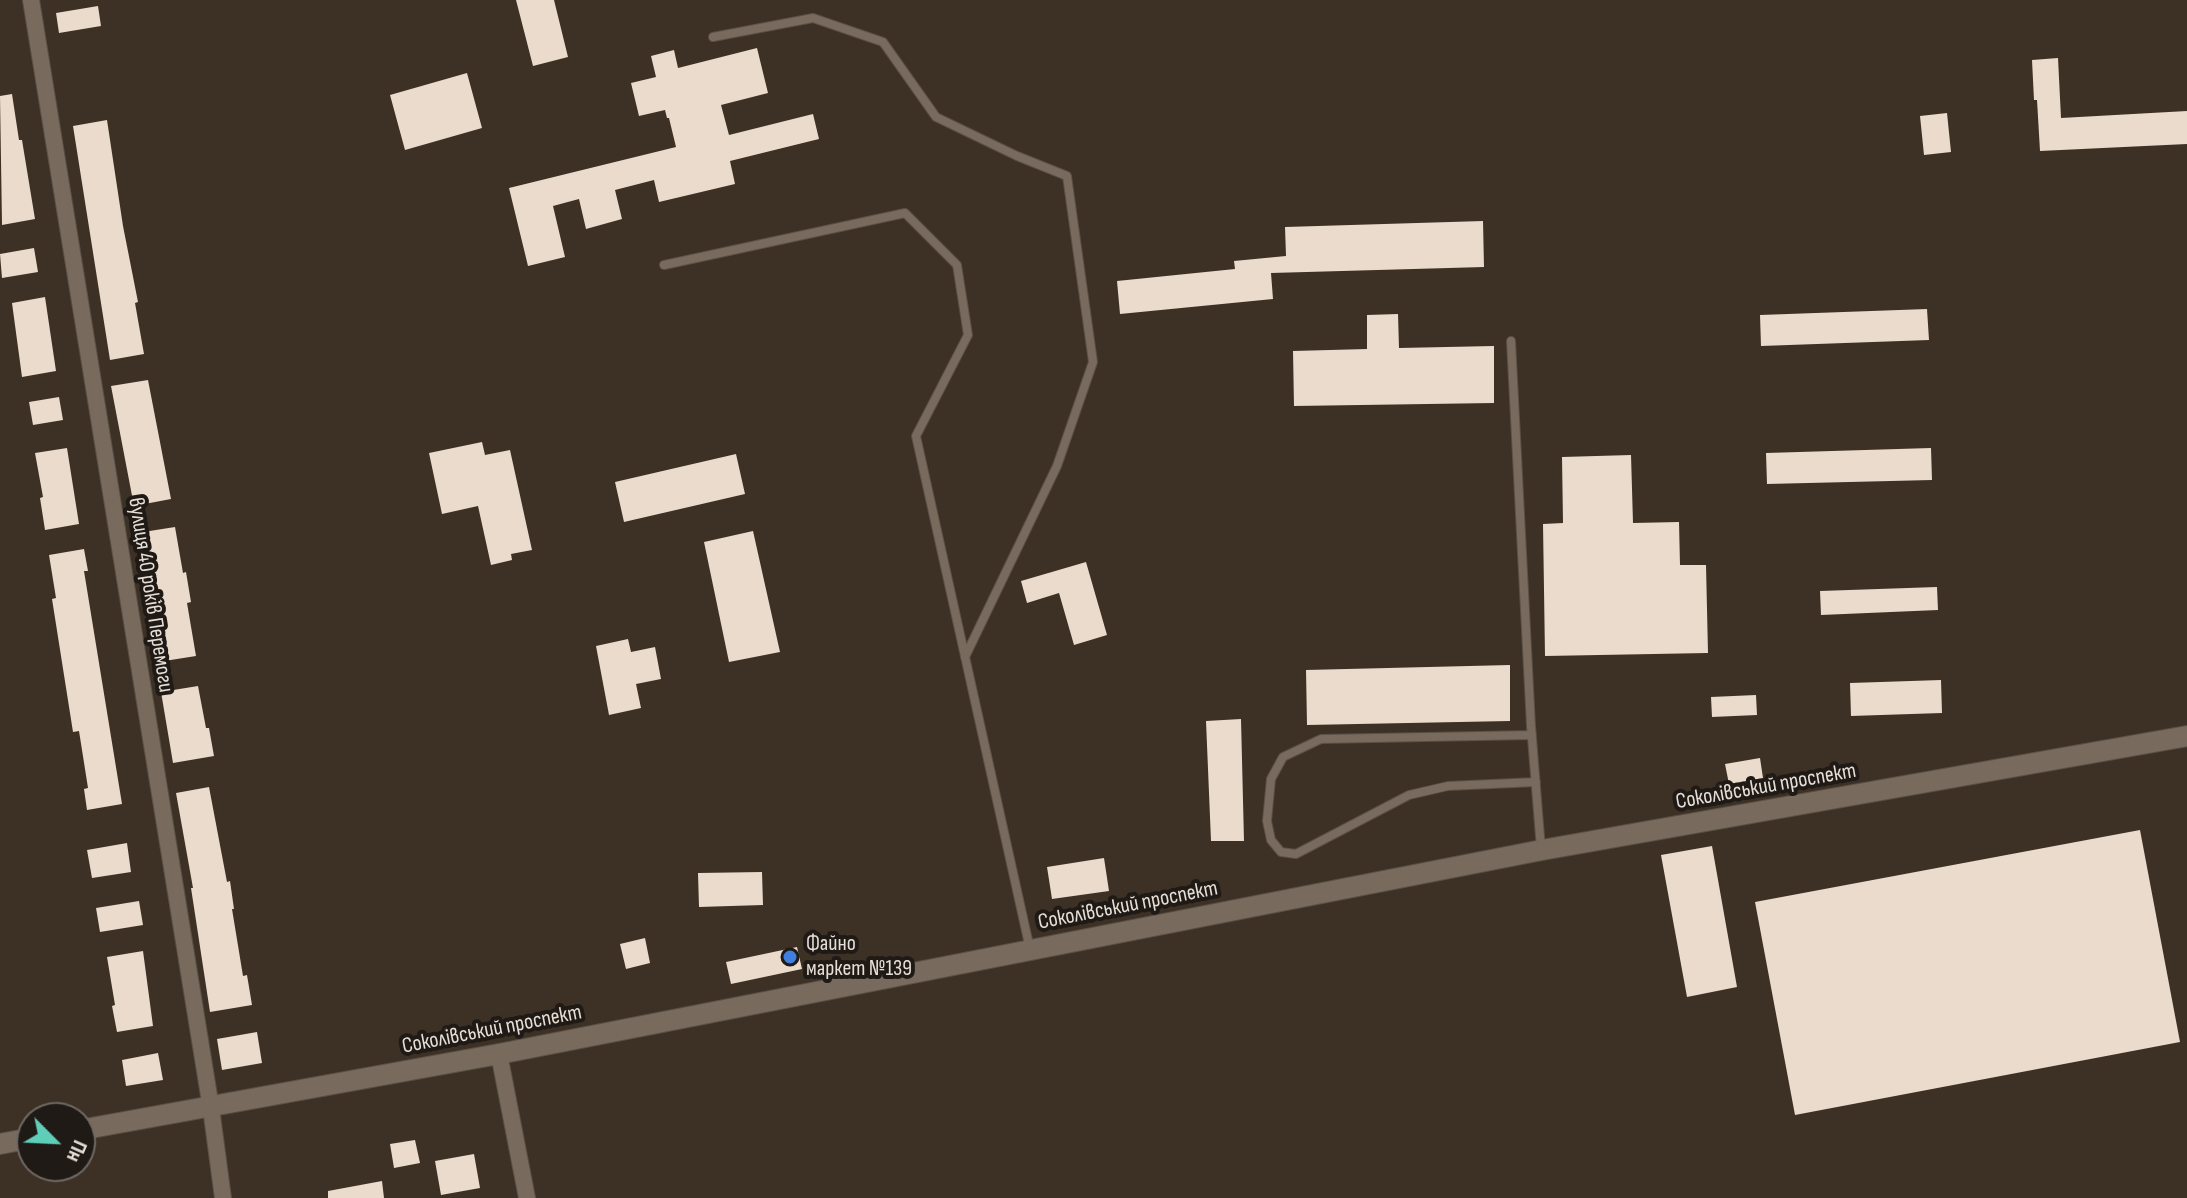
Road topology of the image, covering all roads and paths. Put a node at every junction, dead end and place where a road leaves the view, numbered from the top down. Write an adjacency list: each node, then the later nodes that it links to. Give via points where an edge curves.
1 (31, 0): 12 (street, вулиця 40 років Перемоги)
2 (713, 37): 5 (lane, via 813,18 883,42 936,117 1067,176 1093,362 1057,466)
3 (664, 265): 5 (lane, via 905,213 957,265 968,335 916,436)
4 (1511, 341): 6 (lane)
5 (965, 658): 10 (lane)
6 (1532, 735): 8 (lane); 8 (lane, via 1321,739 1283,757 1271,779 1267,821 1271,840 1281,852 1296,854 1409,795 1448,786)
7 (2187, 736): 9 (street, Соколівський проспект)
8 (1536, 782): 9 (lane)
9 (1542, 850): 10 (street, Соколівський проспект)
10 (1030, 950): 11 (street, Соколівський проспект)
11 (499, 1054): 12 (street, Соколівський проспект); 15 (street)
12 (211, 1108): 13 (street, Соколівський проспект); 14 (street, вулиця 40 років Перемоги)
13 (96, 1127)
14 (223, 1198)
15 (527, 1198)

